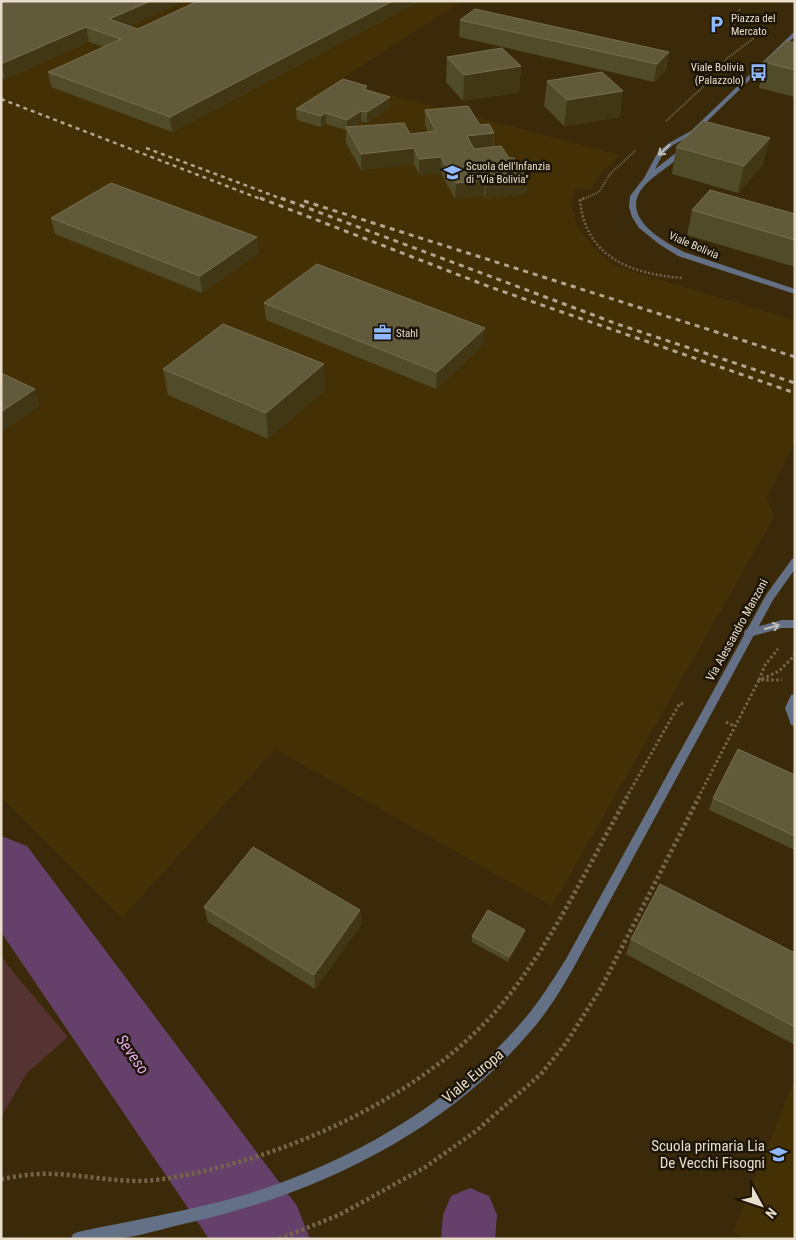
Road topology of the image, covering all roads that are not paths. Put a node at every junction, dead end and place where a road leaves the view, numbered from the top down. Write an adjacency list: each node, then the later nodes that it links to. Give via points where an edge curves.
1 (795, 33): 2 (street, Viale Bolivia)
2 (693, 132): 3 (street, Viale Bolivia, via 681,153); 3 (street, Viale Bolivia, one-way to 3, via 660,153)
3 (647, 179): 4 (street, Viale Bolivia, via 634,196 633,206 642,229 652,238 700,262)
4 (795, 292)
5 (795, 561): 7 (street, Via Alessandro Manzoni)
6 (795, 624): 7 (street, one-way to 6, via 782,624)
7 (750, 633): 9 (street, Via Alessandro Manzoni)
8 (795, 698): 10 (street, via 790,708)
9 (706, 714): 11 (street, Viale Europa, via 570,963 544,1004 484,1071 408,1127 308,1179 264,1196 197,1214)
10 (795, 722)
11 (78, 1239)

